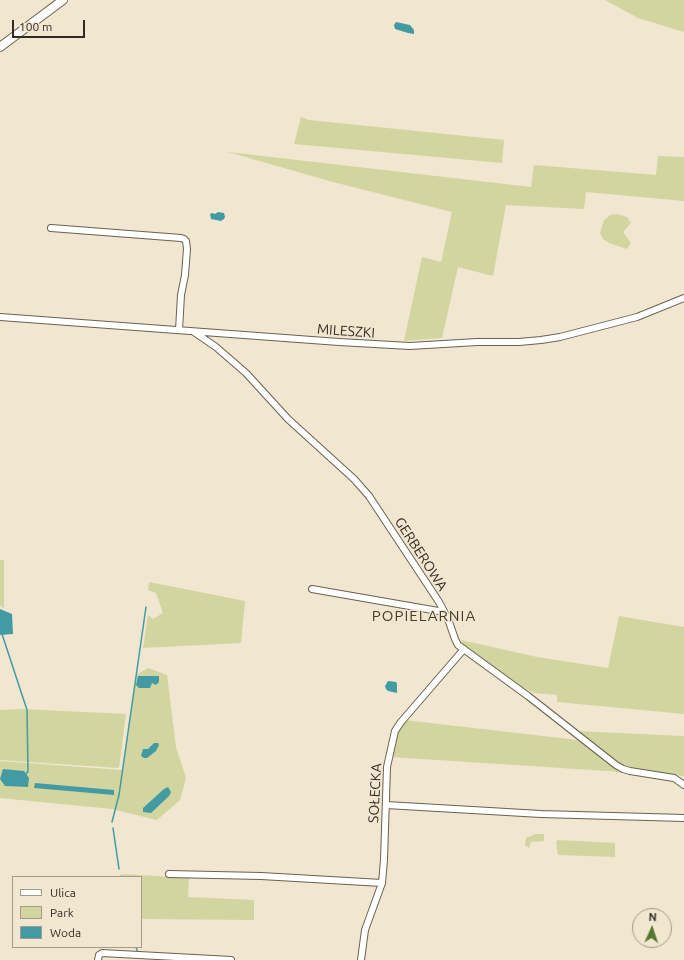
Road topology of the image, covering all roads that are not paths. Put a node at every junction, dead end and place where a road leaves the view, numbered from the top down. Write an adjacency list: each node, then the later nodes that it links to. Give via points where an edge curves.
1 (63, 0): 2 (street)
2 (0, 47)
3 (51, 228): 6 (street, via 184,239 187,248)
4 (684, 298): 7 (street, MILESZKI, via 638,317 560,336 519,342 404,346)
5 (0, 317): 6 (street, MILESZKI)
6 (179, 330): 7 (street, MILESZKI)
7 (192, 331): 9 (street, GERBEROWA, via 246,372 288,418 354,479 368,496)
8 (312, 589): 9 (street)
9 (444, 612): 10 (street, GERBEROWA, via 458,645)
10 (464, 649): 11 (street, GERBEROWA, via 616,765 630,771 674,778); 12 (street, SOŁECKA, via 397,726 387,767)
11 (684, 784)
12 (386, 805): 13 (street, via 542,814); 15 (street, SOŁECKA)
13 (684, 818)
14 (170, 874): 15 (street)
15 (382, 883): 18 (street, SOŁECKA, via 365,930)
16 (98, 960): 17 (street, via 102,953)
17 (230, 960)
18 (361, 960)

